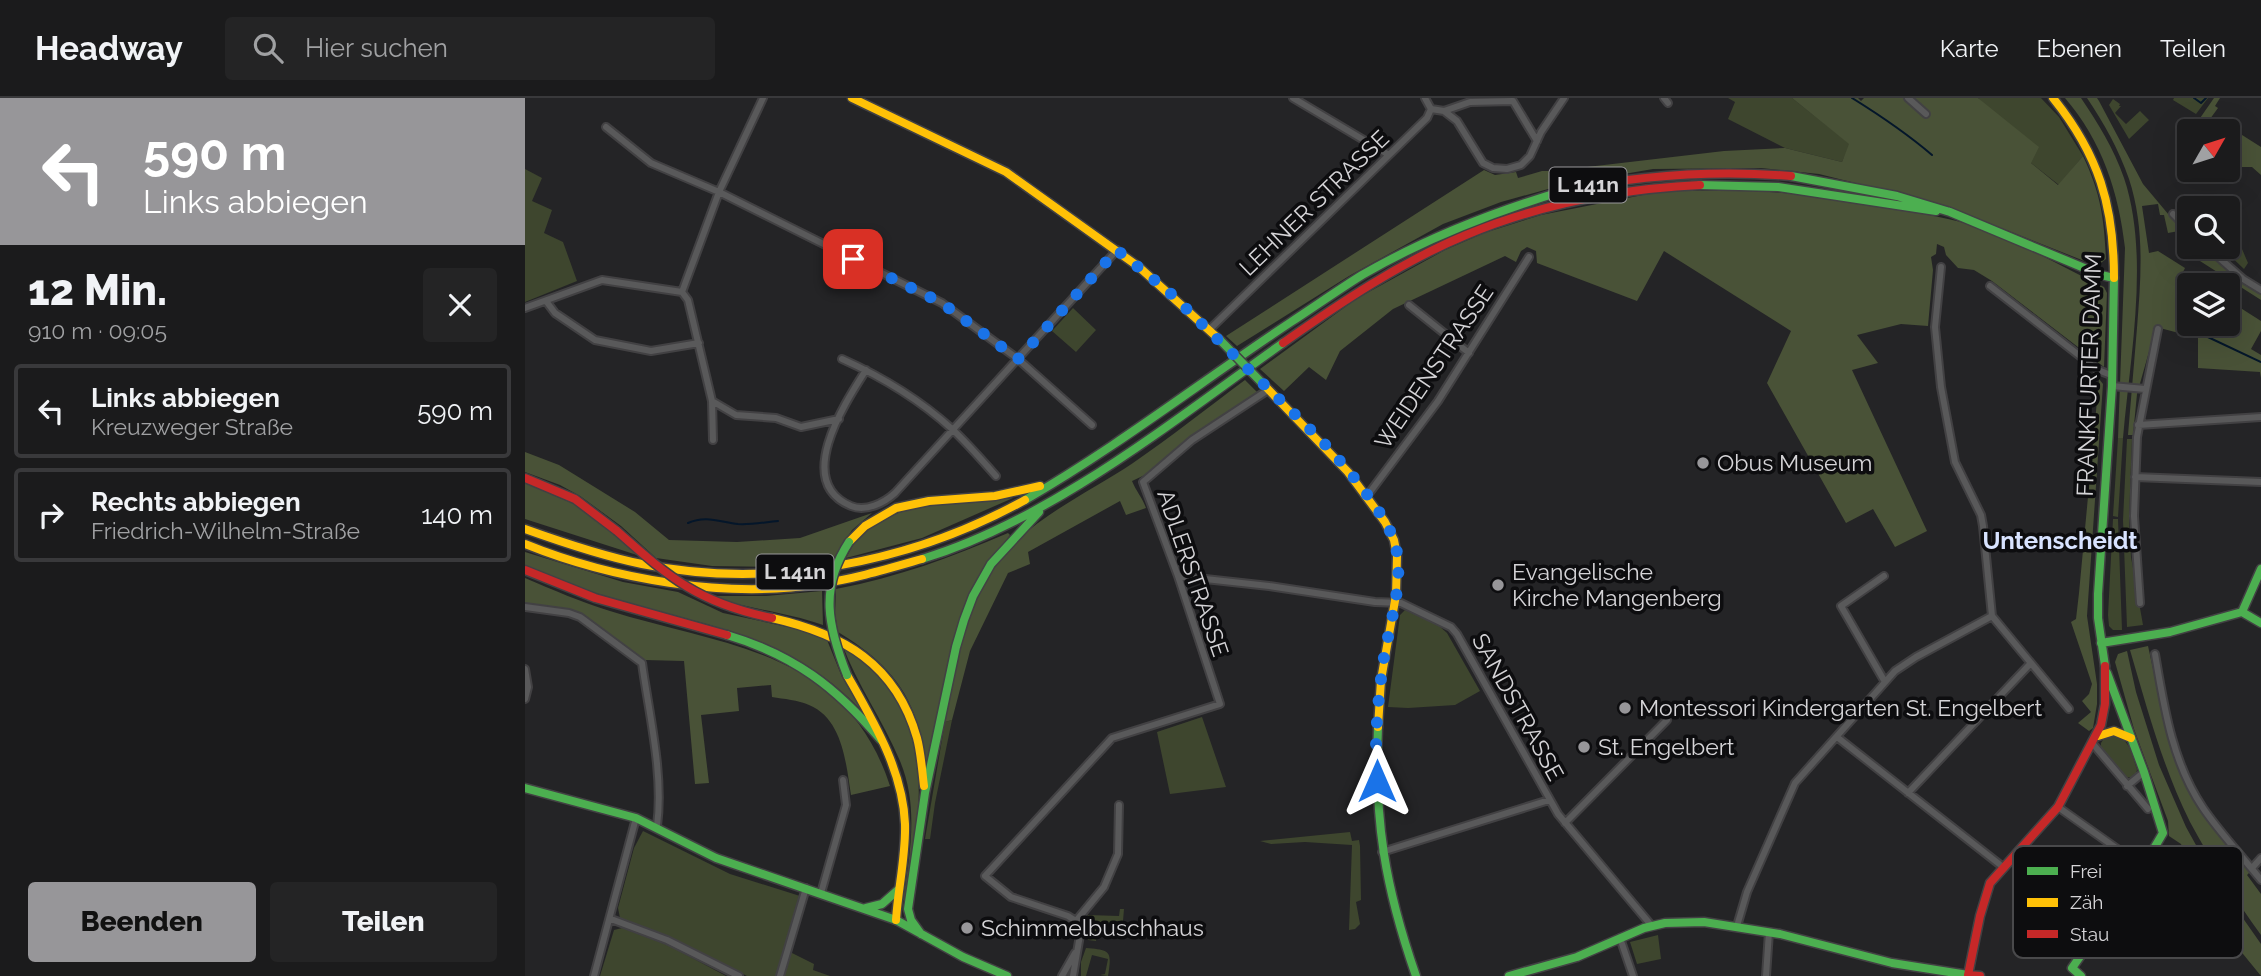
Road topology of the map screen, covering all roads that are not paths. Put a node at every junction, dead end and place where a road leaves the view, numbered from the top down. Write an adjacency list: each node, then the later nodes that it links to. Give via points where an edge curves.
1 (763, 98): 14 (street)
2 (852, 98): 18 (main road, via 1006,172)
3 (1293, 98): 13 (street)
4 (1425, 98): 8 (street)
5 (1564, 98): 12 (street)
6 (1908, 98): 10 (street)
7 (2053, 98): 22 (main road, FRANKFURTER DAMM, via 2079,132 2101,176 2111,215)
8 (1431, 109): 9 (street); 13 (street, LEHNER STRASSE)
9 (1444, 111): 12 (street, via 1470,102 1513,101); 12 (street, via 1461,125 1483,163 1493,167 1521,165)
10 (1926, 114)
11 (605, 127): 14 (street, via 650,163)
12 (1537, 141)
13 (1389, 155): 30 (street, LEHNER STRASSE)
14 (719, 192): 25 (street); 34 (street, via 942,303)
15 (1950, 212): 22 (main road, L 141n); 50 (main road, L 141n, via 1882,192 1786,175 1746,173 1635,177 1535,198 1455,227 1361,276); 53 (main road, L 141n, via 1780,187 1695,185 1597,195 1521,215 1425,254 1351,296 1106,469)
16 (2173, 214): 17 (street)
17 (2177, 218)
18 (1117, 250): 30 (main road); 34 (street)
19 (1529, 257): 32 (street, WEIDENSTRASSE)
20 (2220, 259): 24 (street)
21 (1941, 267): 64 (street, via 1935,327 1941,387 1955,462 1981,516)
22 (2114, 278): 36 (main road, FRANKFURTER DAMM)
23 (1990, 286): 36 (street)
24 (2261, 290)
25 (682, 292): 26 (street, via 602,281); 31 (street)
26 (546, 301): 28 (street); 31 (street, via 555,313 595,340 651,351)
27 (1409, 305): 32 (street)
28 (525, 308)
29 (2158, 328): 39 (street)
30 (1209, 330): 38 (main road, bridge)
31 (699, 343): 40 (street)
32 (1469, 353): 52 (street, WEIDENSTRASSE)
33 (842, 359): 35 (street)
34 (1018, 359): 43 (street); 45 (street)
35 (866, 370): 42 (street); 45 (street)
36 (2111, 376): 37 (main road, FRANKFURTER DAMM)
37 (2112, 386): 39 (street); 66 (main road, FRANKFURTER DAMM, via 2098,594)
38 (1267, 388): 52 (main road, via 1336,457); 58 (street, ADLERSTRASSE, via 1192,440 1143,482)
39 (2145, 389): 44 (street)
40 (712, 401): 42 (street, via 736,415 776,418 801,427); 46 (street)
41 (2261, 417): 44 (street)
42 (839, 418): 45 (street, via 825,455 826,483 844,502 863,508 889,498)
43 (1092, 425)
44 (2139, 425): 48 (street)
45 (952, 429): 47 (street)
46 (713, 440)
47 (996, 476)
48 (2135, 477): 51 (street); 61 (street)
49 (525, 478): 84 (main road, bridge, via 575,499 702,599 728,609 792,621 860,651 899,695 920,752)
50 (1053, 482): 54 (main road, L 141n, via 953,534 825,570 730,574 647,566); 78 (main road, bridge, via 1009,495 909,503 875,518 849,541 838,559 828,605 834,642 847,676)
51 (2261, 482)
52 (1367, 496): 60 (main road, via 1386,523 1398,554)
53 (1049, 503): 55 (main road, L 141n, via 924,559 855,578 781,589 662,582 572,561); 84 (main road, via 998,555 973,596 956,647)
54 (525, 529)
55 (525, 544)
56 (2261, 569): 63 (main road)
57 (525, 570): 78 (main road, via 582,594 732,637 784,657 835,690)
58 (1178, 576): 60 (street, SANDSTRASSE); 111 (street, ADLERSTRASSE, via 1220,704 1112,738 985,876 1011,897)
59 (1884, 576): 71 (street, via 1841,606)
60 (1397, 603): 86 (street, SANDSTRASSE, via 1454,630); 97 (main road, via 1379,696 1375,767)
61 (2140, 603)
62 (525, 607): 92 (street, via 580,617 642,663 659,801)
63 (2242, 612): 65 (main road); 66 (main road, via 2146,637)
64 (1992, 616): 68 (street); 71 (street, via 1901,666)
65 (2261, 623)
66 (2101, 643): 69 (main road, FRANKFURTER DAMM)
67 (2155, 654): 96 (street, via 2181,764 2202,807)
68 (2030, 664): 73 (street); 85 (street)
69 (2105, 668): 75 (main road, via 2105,705); 77 (main road)
70 (525, 669): 72 (street)
71 (1885, 682): 76 (street)
72 (525, 699)
73 (2069, 709)
74 (1667, 720): 91 (street, SANDSTRASSE)
75 (2098, 736): 77 (main road, via 2114,731); 79 (main road)
76 (1837, 737): 85 (street); 113 (street, via 1790,790)
77 (2131, 738): 80 (main road)
78 (881, 740): 105 (main road, via 904,817)
79 (2093, 744): 82 (street); 88 (main road)
80 (2144, 772): 82 (street); 95 (main road, via 2162,833)
81 (843, 780): 106 (street, via 846,805)
82 (2127, 786): 89 (street)
83 (525, 788): 90 (main road)
84 (925, 793): 108 (main road)
85 (1909, 793): 101 (street)
86 (1549, 800): 91 (street, SANDSTRASSE); 97 (street)
87 (1119, 805): 111 (street, via 1118,854 1104,887)
88 (2058, 807): 93 (main road); 94 (street)
89 (2148, 809)
90 (636, 818): 92 (main road); 109 (street)
91 (1565, 823): 112 (street, SANDSTRASSE)
92 (657, 827): 104 (main road, via 716,858)
93 (2022, 846)
94 (2113, 846)
95 (2156, 846)
96 (2234, 846)
97 (1382, 852): 128 (main road, via 1394,910)
98 (2013, 856): 101 (main road)
99 (2243, 857): 102 (street)
100 (2261, 858): 102 (street)
101 (2003, 867): 121 (main road, via 1986,892)
102 (2252, 868): 103 (street)
103 (2261, 880)
104 (806, 888): 106 (main road); 124 (street)
105 (899, 889): 107 (main road, via 883,904); 110 (main road)
106 (821, 892): 107 (main road)
107 (866, 908): 110 (main road)
108 (908, 909): 110 (main road); 115 (main road)
109 (611, 919): 122 (street); 123 (street, via 667,940)
110 (896, 920): 115 (main road)
111 (1076, 921): 117 (street, via 1080,935)
112 (1651, 925): 113 (main road, via 1699,922); 116 (main road)
113 (1737, 926): 114 (main road)
114 (1769, 932): 120 (main road); 131 (street)
115 (921, 934): 125 (main road)
116 (1620, 938): 129 (main road); 130 (street)
117 (1076, 952): 126 (street); 127 (street)
118 (2079, 958): 119 (main road)
119 (2072, 968): 133 (main road); 134 (main road)
120 (1931, 974): 121 (main road)
121 (1968, 975): 132 (main road)
122 (594, 976)
123 (739, 976)
124 (780, 976)
125 (1007, 976)
126 (1062, 976)
127 (1073, 976)
128 (1416, 976)
129 (1509, 976)
130 (1633, 976)
131 (1766, 976)
132 (1980, 976)
133 (2064, 976)
134 (2081, 976)

